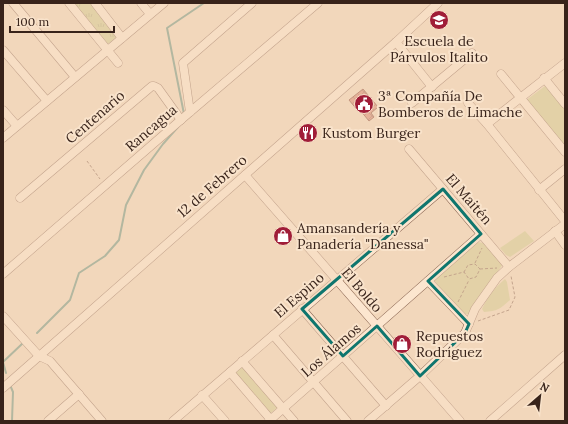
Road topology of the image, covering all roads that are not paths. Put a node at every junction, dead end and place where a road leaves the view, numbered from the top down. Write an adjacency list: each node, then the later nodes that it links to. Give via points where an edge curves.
1 (13, 3): 18 (street)
2 (69, 3): 13 (street)
3 (96, 3): 10 (street)
4 (141, 3): 9 (street)
5 (164, 3): 9 (street)
6 (252, 3): 27 (street, via 183,63)
7 (318, 3): 27 (street, Rancagua)
8 (438, 3): 11 (street, 12 de Febrero)
9 (150, 14): 10 (street)
10 (122, 38): 13 (street)
11 (396, 42): 20 (street); 34 (street, 12 de Febrero)
12 (3, 50): 22 (street)
13 (108, 50): 16 (street); 18 (street)
14 (472, 53): 20 (street)
15 (565, 62): 19 (street)
16 (118, 63)
17 (501, 74): 21 (street)
18 (75, 77): 22 (street)
19 (544, 78): 21 (street); 25 (street)
20 (432, 87): 23 (street)
21 (520, 98): 28 (street); 32 (street)
22 (47, 101): 29 (street)
23 (412, 103)
24 (468, 103): 28 (street)
25 (565, 104)
26 (3, 110): 29 (street)
27 (185, 116): 37 (street, Centenario, via 158,88 152,86); 43 (street, Rancagua)
28 (487, 124): 36 (street)
29 (17, 126): 30 (street)
30 (3, 138)
31 (409, 149): 35 (street, El Maitén)
32 (565, 152)
33 (565, 168): 36 (street)
34 (244, 175): 44 (street, El Boldo); 51 (street, 12 de Febrero)
35 (443, 189): 40 (street, El Maitén); 44 (street, El Espino)
36 (539, 190): 38 (street)
37 (20, 198)
38 (565, 222): 39 (street)
39 (555, 231): 41 (street); 42 (street)
40 (483, 237): 42 (street, El Maitén); 45 (street, Los Álamos)
41 (565, 245)
42 (509, 267): 48 (street, via 484,295)
43 (3, 274)
44 (336, 280): 46 (street, El Espino); 49 (street, El Boldo)
45 (428, 281): 48 (street); 49 (street, Los Álamos)
46 (302, 310): 50 (street, El Espino); 52 (street)
47 (3, 316): 51 (street)
48 (469, 324): 56 (street, via 465,333)
49 (377, 326): 52 (street, Los Álamos); 56 (street, El Boldo)
50 (273, 335): 54 (street, El Espino); 57 (street)
51 (39, 356): 58 (street, 12 de Febrero); 59 (street, via 50,361)
52 (343, 356): 57 (street, Los Álamos); 61 (street)
53 (564, 357): 72 (street)
54 (242, 361): 55 (street, El Espino); 62 (street)
55 (230, 372): 60 (street, El Espino); 63 (street)
56 (420, 376): 61 (street); 71 (street, El Boldo)
57 (313, 382): 62 (street, Los Álamos); 69 (street)
58 (3, 388)
59 (79, 394): 64 (street); 65 (street)
60 (202, 395): 66 (street, El Espino); 67 (street)
61 (386, 406): 70 (street)
62 (283, 409): 63 (street, Los Álamos); 68 (street)
63 (271, 420)
64 (48, 421)
65 (102, 421)
66 (173, 421)
67 (225, 421)
68 (294, 421)
69 (347, 421)
70 (368, 421)
71 (460, 421)
72 (490, 421)

